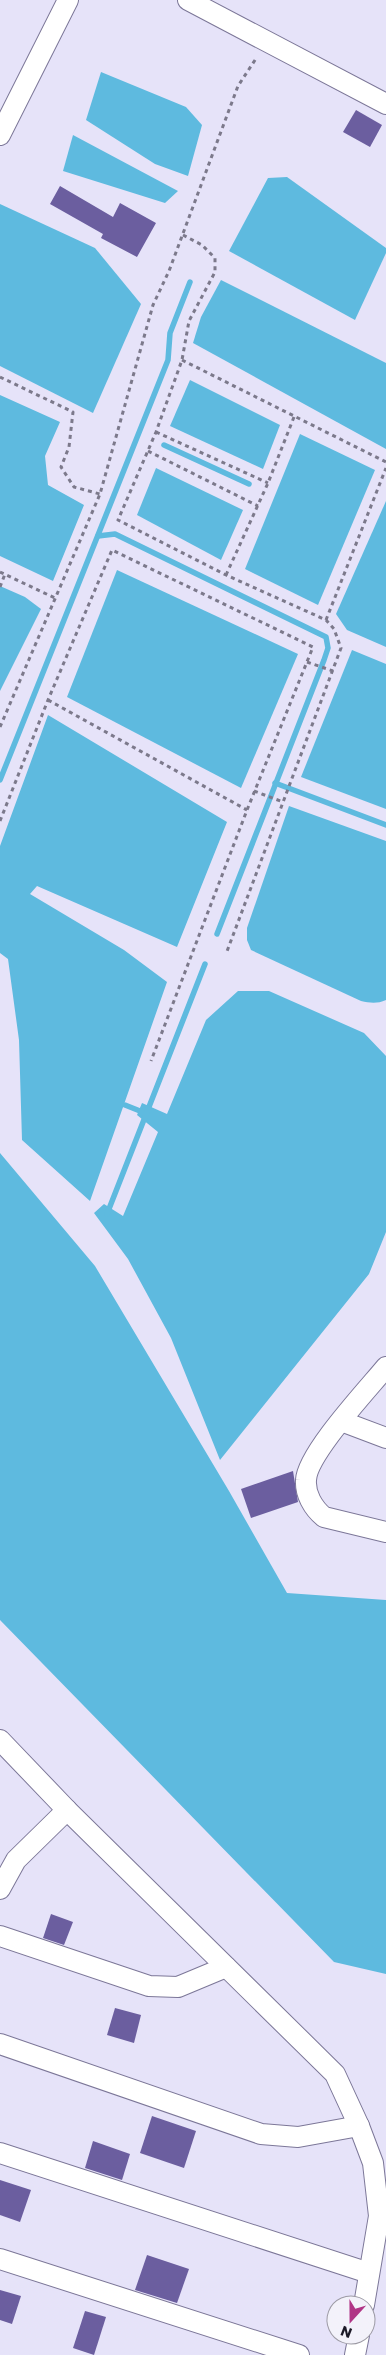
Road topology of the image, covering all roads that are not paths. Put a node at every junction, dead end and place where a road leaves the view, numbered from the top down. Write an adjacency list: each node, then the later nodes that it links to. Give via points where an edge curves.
1 (68, 0): 4 (street)
2 (188, 0): 3 (street)
3 (386, 104)
4 (0, 136)
5 (386, 1367): 6 (street)
6 (341, 1421): 7 (street); 8 (street, via 310,1468 306,1481 309,1496 324,1517)
7 (386, 1438)
8 (386, 1532)
9 (0, 1740): 10 (street)
10 (67, 1810): 11 (street, via 16,1860); 13 (street)
11 (0, 1889)
12 (0, 1936): 13 (street, via 149,1986 178,1987)
13 (226, 1967): 15 (street, via 335,2074)
14 (0, 2044): 15 (street, via 262,2134 298,2137)
15 (360, 2126): 18 (street, via 373,2163 379,2216)
16 (0, 2153): 18 (street)
17 (0, 2259): 20 (street)
18 (369, 2273): 19 (street)
19 (366, 2295)
20 (298, 2355)

